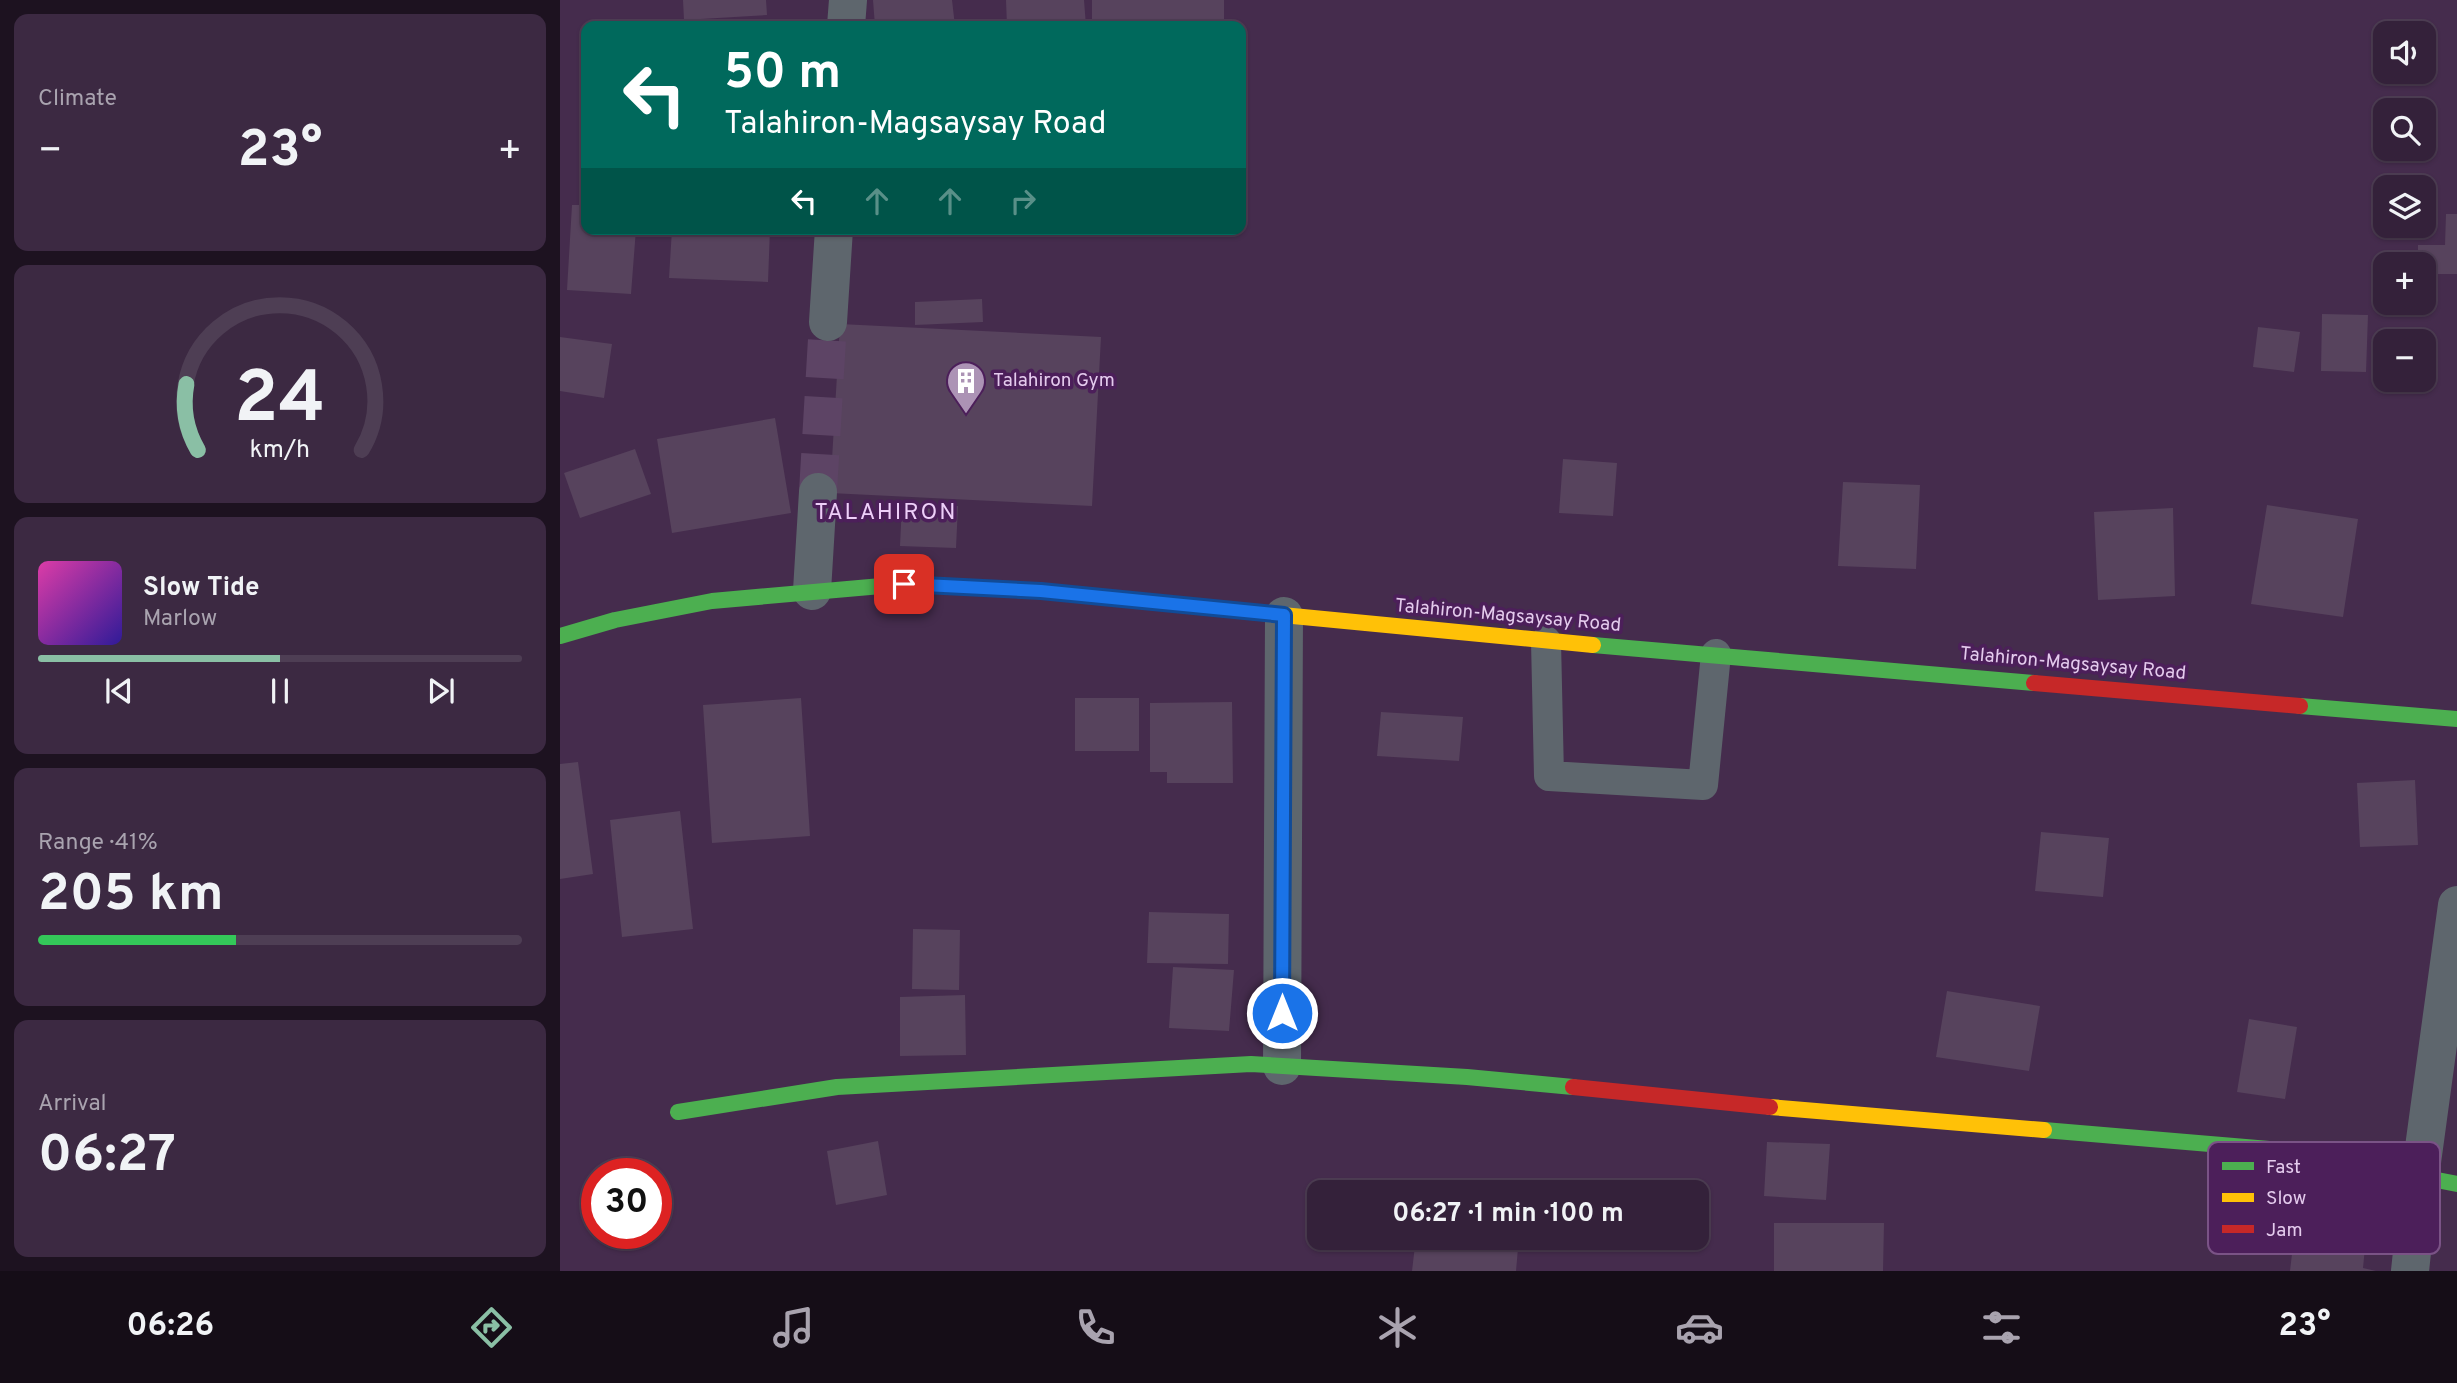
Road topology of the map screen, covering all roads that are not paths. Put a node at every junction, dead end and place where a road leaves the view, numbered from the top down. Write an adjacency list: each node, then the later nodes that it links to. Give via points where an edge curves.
1 (848, 0): 2 (street)
2 (846, 21)
3 (834, 235): 4 (street)
4 (828, 322)
5 (818, 492): 6 (street)
6 (812, 591): 7 (main road, Talahiron-Magsaysay Road, via 904,584); 8 (main road, Talahiron-Magsaysay Road, via 712,601)
7 (1284, 615): 9 (main road, Talahiron-Magsaysay Road); 13 (street)
8 (560, 636)
9 (1546, 641): 10 (main road, Talahiron-Magsaysay Road); 10 (lane, via 1549,776 1703,785)
10 (1716, 654): 11 (main road, Talahiron-Magsaysay Road)
11 (2457, 719)
12 (2457, 905): 15 (street)
13 (1282, 1066): 14 (main road, via 837,1087); 16 (main road, via 1467,1077)
14 (678, 1112)
15 (2425, 1142)
16 (2208, 1144)

